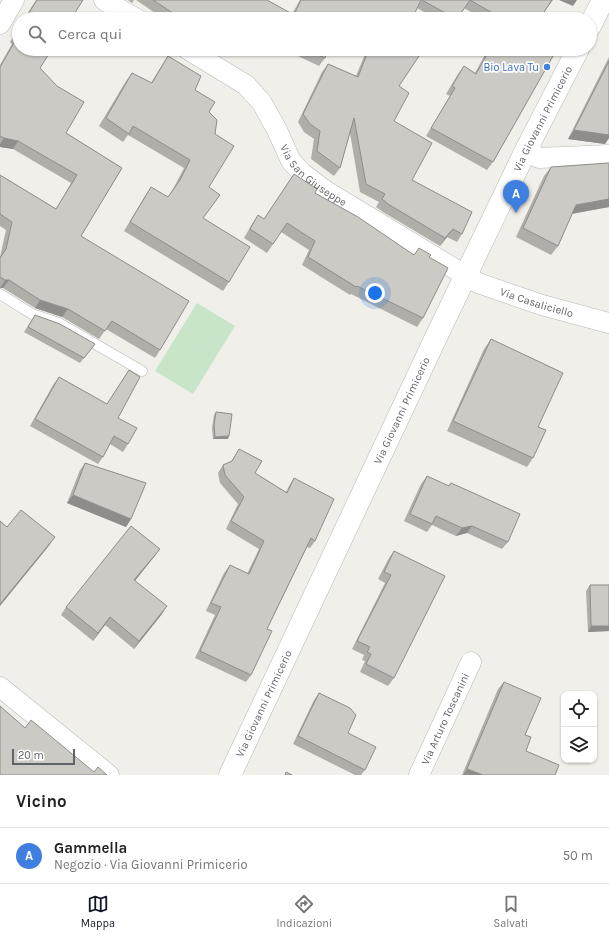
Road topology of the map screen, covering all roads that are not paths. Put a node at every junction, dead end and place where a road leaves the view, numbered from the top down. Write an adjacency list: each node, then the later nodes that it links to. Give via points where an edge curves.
1 (14, 0): 6 (street)
2 (104, 0): 4 (street)
3 (603, 0): 5 (street)
4 (125, 12)
5 (597, 12)
6 (0, 24)
7 (198, 56): 11 (street, Via San Giuseppe, via 246,85 262,103 292,161 302,173 326,191)
8 (574, 56): 9 (street, Via Giovanni Primicerio)
9 (526, 150): 10 (street, via 539,158); 11 (street, Via Giovanni Primicerio)
10 (609, 154)
11 (466, 276): 13 (street, Via Casaliciello, via 478,283 542,305); 18 (street, Via Giovanni Primicerio)
12 (0, 294): 14 (lane, via 32,314 59,323)
13 (609, 323)
14 (142, 371)
15 (471, 662): 19 (street, Via Arturo Toscanini)
16 (0, 688): 17 (street)
17 (109, 775)
18 (230, 775)
19 (419, 775)

